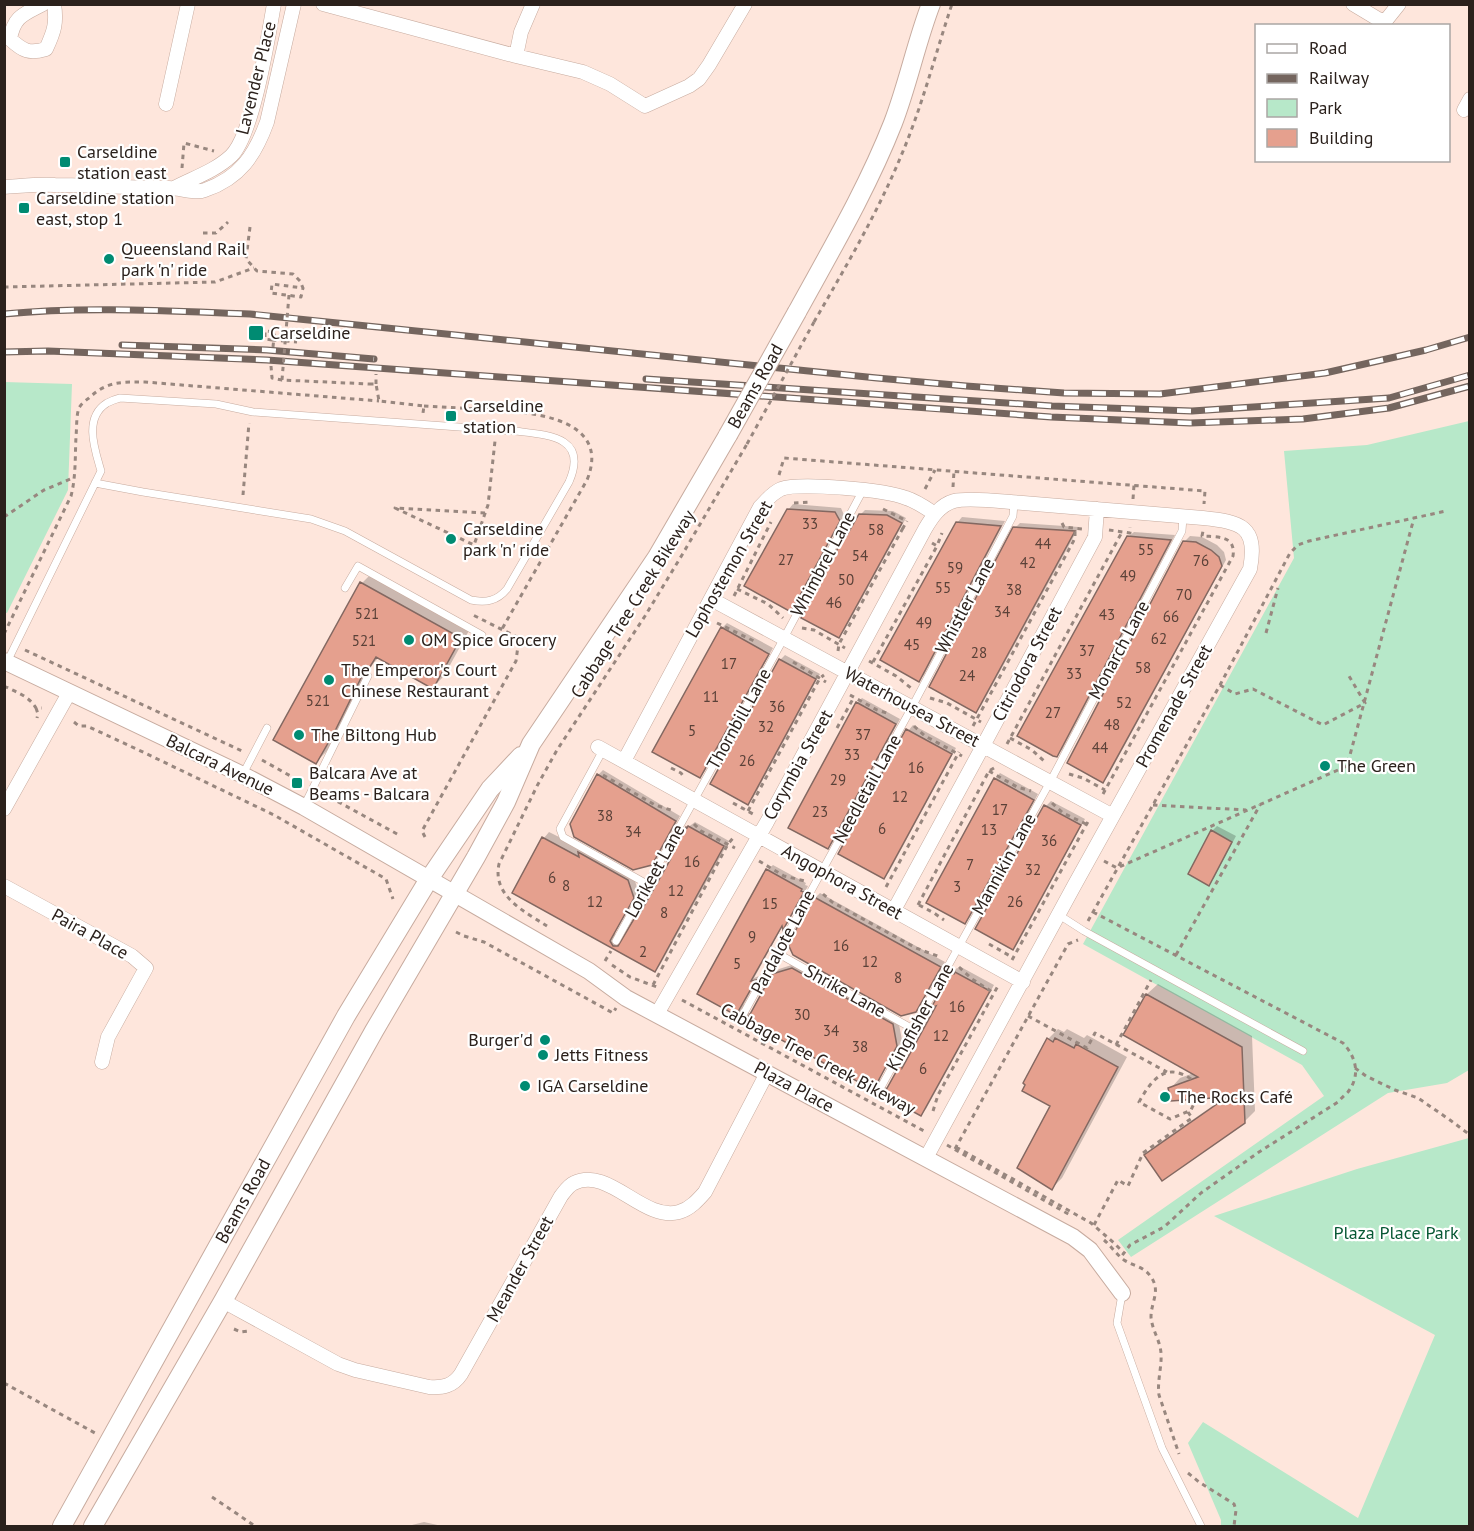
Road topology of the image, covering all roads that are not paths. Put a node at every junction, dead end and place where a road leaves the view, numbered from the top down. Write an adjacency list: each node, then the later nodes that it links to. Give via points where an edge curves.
1 (43, 4): 12 (street, via 21,16)
2 (54, 4): 12 (street, via 54,33 46,49 33,53)
3 (188, 4): 14 (street)
4 (274, 4): 16 (street, Lavender Place, via 250,117 239,146 212,170)
5 (294, 4): 16 (street, Lavender Place, via 267,122 253,154 240,171 218,185 202,191)
6 (323, 4): 13 (street)
7 (533, 4): 13 (street)
8 (745, 4): 13 (street, via 699,79 645,106 597,77)
9 (931, 4): 33 (main road, Beams Road, bridge, via 907,82 862,193 657,558)
10 (1353, 4): 11 (street, via 1383,21)
11 (1398, 4)
12 (7, 39)
13 (516, 56)
14 (166, 104)
15 (4, 186): 16 (street, Lavender Place)
16 (174, 188)
17 (95, 483): 17 (lane, via 328,524 471,600 487,602 507,589 569,482 575,464 571,448 547,435 120,398 106,404 94,422 92,438 101,471); 27 (lane)
18 (863, 490): 21 (street, Lophostemon Street, via 908,498); 24 (street, Lophostemon Street, via 796,486 770,495); 26 (lane, Whimbrel Lane)
19 (1014, 503): 20 (street, Promenade Street); 21 (street, Promenade Street, via 954,501); 31 (lane, Whistler Lane, via 1013,516)
20 (1097, 509): 22 (street, Promenade Street); 34 (street, Citriodora Street, via 1095,537)
21 (935, 514): 28 (street, Corymbia Street)
22 (1183, 517): 38 (lane, Monarch Lane, via 1182,531); 42 (street, Promenade Street, via 1238,525 1250,535 1254,552 1250,569)
23 (345, 588): 25 (lane, via 358,566)
24 (711, 599): 26 (street, Waterhousea Street); 36 (street, Lophostemon Street)
25 (482, 635)
26 (784, 638): 28 (street, Waterhousea Street); 39 (lane, Thornbill Lane)
27 (6, 662): 30 (street, Balcara Avenue)
28 (848, 673): 31 (street, Waterhousea Street); 43 (street, Corymbia Street)
29 (368, 676): 40 (lane)
30 (69, 693): 37 (street, Balcara Avenue); 41 (street)
31 (912, 707): 34 (street, Waterhousea Street); 44 (lane, Needletail Lane)
32 (267, 728): 37 (lane)
33 (531, 744): 45 (main road, Beams Road, via 490,789); 48 (main road, Beams Road, via 506,802)
34 (983, 746): 38 (street, Waterhousea Street); 49 (street, Citriodora Street)
35 (601, 749): 36 (street, Angophora Street); 46 (lane, via 560,829 563,837)
36 (624, 761): 39 (street, Angophora Street)
37 (243, 775): 40 (street, Balcara Avenue)
38 (1050, 782): 42 (street, Waterhousea Street); 52 (lane, Mannikin Lane)
39 (697, 795): 43 (street, Angophora Street); 46 (lane, Lorikeet Lane)
40 (304, 807): 45 (street, Balcara Avenue)
41 (4, 809)
42 (1113, 816): 50 (street, Promenade Street)
43 (759, 836): 44 (street, Angophora Street); 56 (street, Corymbia Street)
44 (821, 870): 49 (street, Angophora Street); 53 (lane, Pardalote Lane)
45 (429, 879): 48 (street); 65 (main road, Beams Road, via 346,1016)
46 (647, 885): 51 (lane, Lorikeet Lane)
47 (4, 886): 59 (street, Paira Place, via 132,956 146,968 108,1037)
48 (454, 894): 56 (street, Plaza Place); 64 (main road, Beams Road)
49 (894, 910): 52 (street, Angophora Street)
50 (1059, 915): 54 (street, Promenade Street); 58 (lane)
51 (616, 941)
52 (961, 941): 54 (street, Angophora Street); 57 (lane, Kingfisher Lane)
53 (777, 953): 55 (lane, Pardalote Lane); 57 (lane, Shrike Lane)
54 (1023, 982): 62 (street, Promenade Street)
55 (744, 1013)
56 (657, 1014): 60 (street, Plaza Place)
57 (913, 1029): 61 (lane, Kingfisher Lane)
58 (1303, 1051)
59 (102, 1062)
60 (767, 1073): 62 (street, Plaza Place); 64 (street, Meander Street, via 705,1192 687,1209 677,1213 658,1211 594,1180 574,1182 561,1196 461,1374 448,1386 429,1387 347,1367)
61 (881, 1087)
62 (926, 1158): 63 (street, Plaza Place, via 1073,1237 1090,1250)
63 (1122, 1293): 67 (lane, via 1118,1323 1162,1448)
64 (223, 1301): 66 (main road, Beams Road)
65 (62, 1527)
66 (93, 1527)
67 (1201, 1527)

